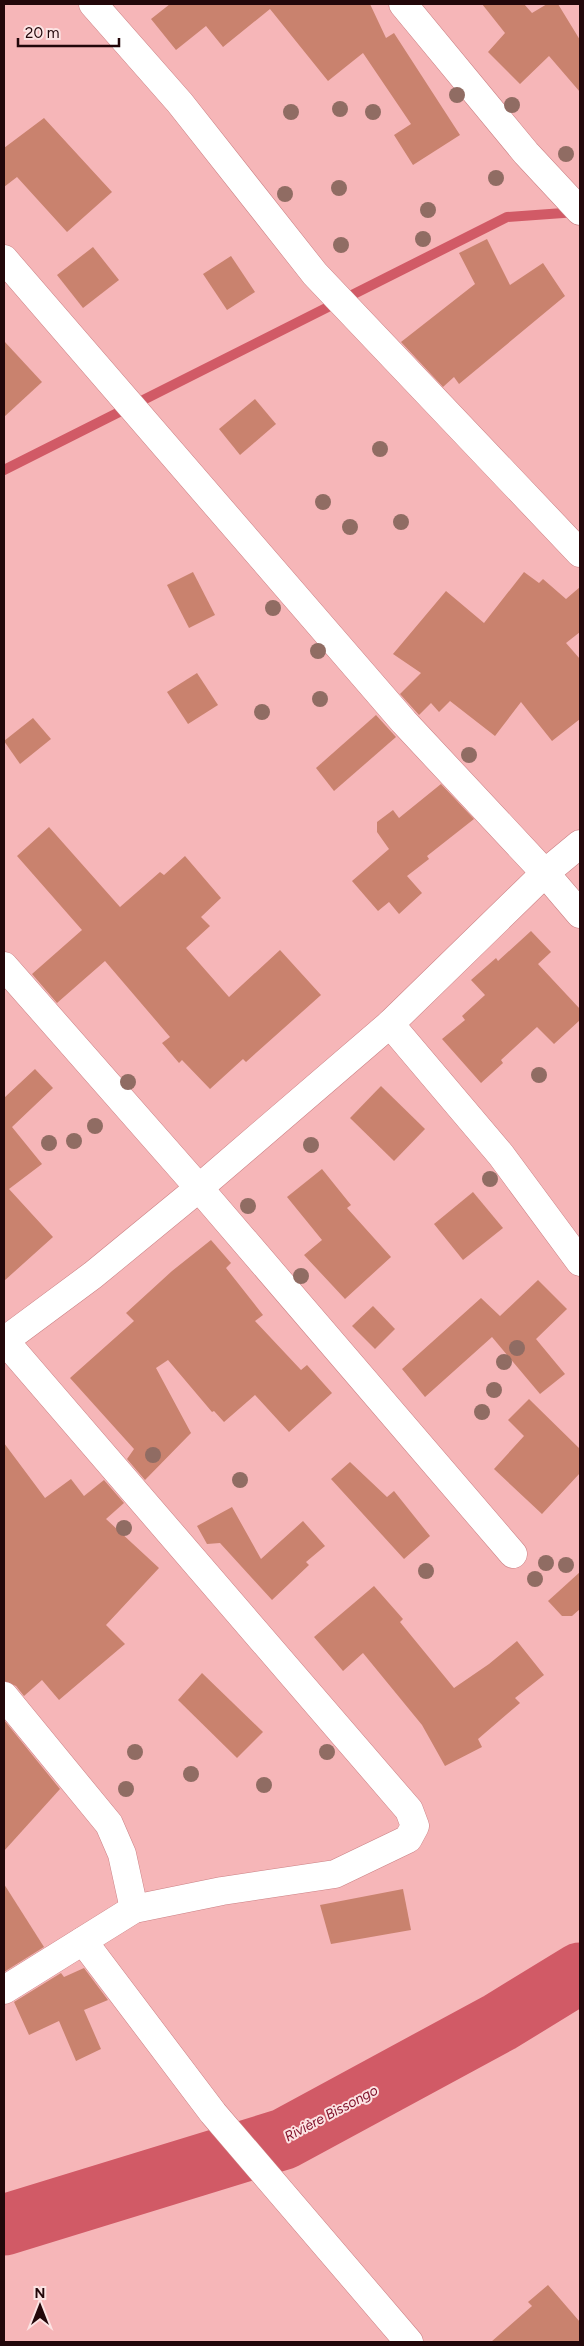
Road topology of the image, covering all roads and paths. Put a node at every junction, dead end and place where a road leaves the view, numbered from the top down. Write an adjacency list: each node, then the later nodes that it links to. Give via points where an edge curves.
1 (93, 4): 5 (street, via 180,103 315,274)
2 (403, 4): 3 (street, via 526,153)
3 (580, 211)
4 (4, 259): 7 (street, via 404,722)
5 (580, 553)
6 (580, 844): 7 (street)
7 (545, 873): 8 (street); 10 (street)
8 (580, 914)
9 (4, 966): 11 (street)
10 (390, 1024): 11 (street); 12 (street, via 501,1155)
11 (199, 1188): 13 (street, via 93,1275); 14 (street)
12 (580, 1262)
13 (4, 1340): 16 (street, via 409,1810 415,1826 408,1840 335,1874 222,1891)
14 (513, 1554)
15 (4, 1696): 16 (street, via 109,1824 122,1854)
16 (134, 1909): 17 (street)
17 (83, 1941): 18 (street); 19 (street, via 213,2114)
18 (4, 1990)
19 (408, 2342)

